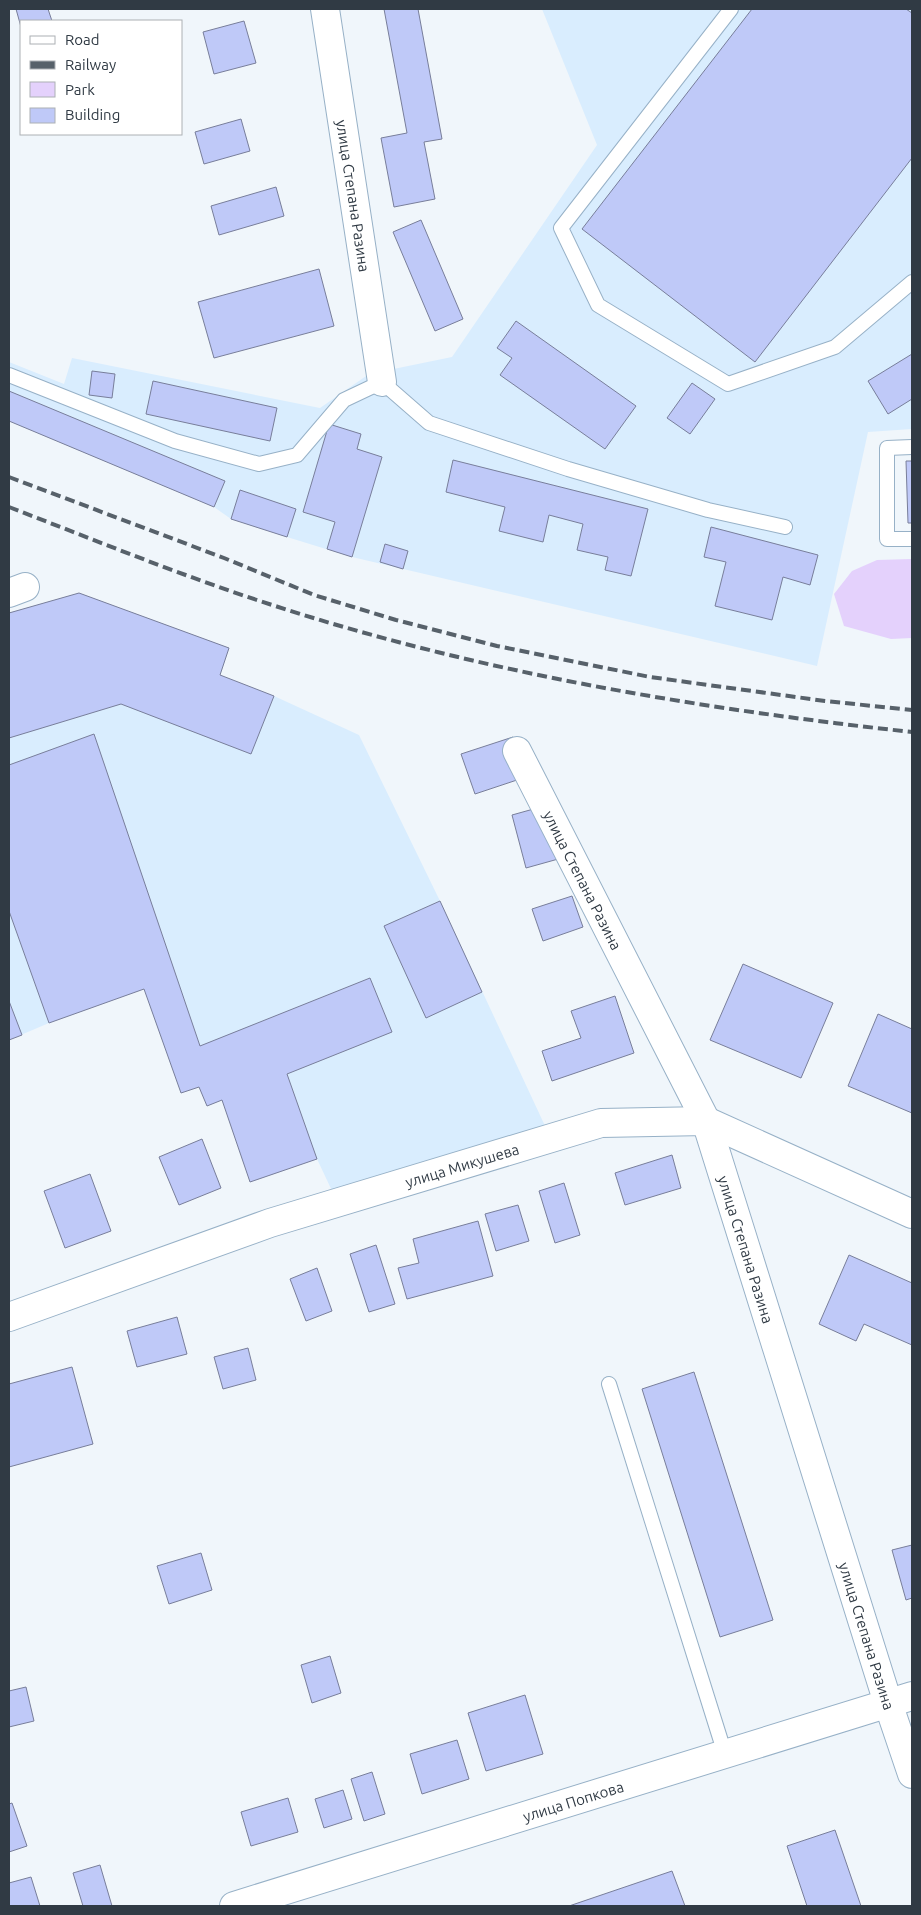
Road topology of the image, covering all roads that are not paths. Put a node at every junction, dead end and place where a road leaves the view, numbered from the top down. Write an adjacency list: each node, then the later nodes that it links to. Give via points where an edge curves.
1 (325, 9): 5 (street, улица Степана Разина)
2 (731, 9): 3 (lane, via 561,228 598,305 728,384 835,347)
3 (912, 282)
4 (9, 375): 5 (lane, via 175,440 259,464 296,455 344,400)
5 (382, 382): 7 (lane, via 429,423 568,469 708,510)
6 (912, 447): 8 (lane, via 887,448 887,538)
7 (786, 527)
8 (912, 538)
9 (517, 751): 10 (street, улица Степана Разина)
10 (706, 1121): 11 (street, улица Микушева); 12 (street, улица Микушева, via 601,1123 270,1223); 14 (street, улица Степана Разина)
11 (912, 1214)
12 (9, 1317)
13 (609, 1384): 15 (lane)
14 (900, 1700): 15 (street, улица Попкова); 16 (street, улица Степана Разина)
15 (725, 1754): 17 (street, улица Попкова)
16 (912, 1774)
17 (234, 1906)

